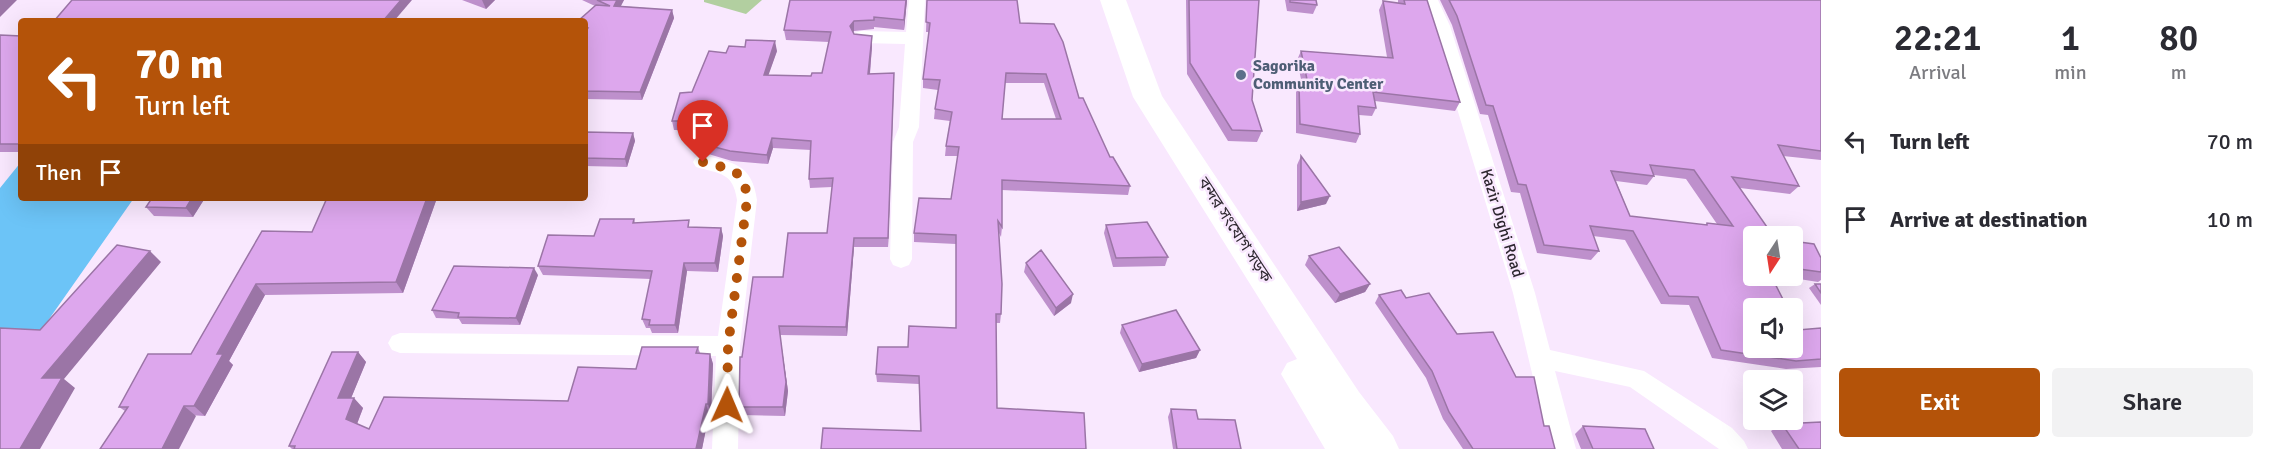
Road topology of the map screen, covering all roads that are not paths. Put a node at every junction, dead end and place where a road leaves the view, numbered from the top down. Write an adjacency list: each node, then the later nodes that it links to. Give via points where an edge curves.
1 (917, 0): 6 (street)
2 (1096, 0): 13 (highway, বন্দর সংযোগ সড়ক, via 1143,124)
3 (1113, 0): 14 (highway, বন্দর সংযোগ সড়ক, via 1149,97 1346,404)
4 (1430, 0): 11 (street, Kazir Dighi Road, via 1524,293)
5 (861, 37): 6 (street)
6 (915, 38): 8 (street, via 909,127 903,142)
7 (703, 162): 10 (street, via 737,172 746,182)
8 (901, 259)
9 (400, 343): 10 (street)
10 (728, 346): 12 (street)
11 (1540, 358): 15 (street, Kazir Dighi Road); 16 (street, via 1636,378 1723,436)
12 (725, 449)
13 (1347, 449)
14 (1379, 449)
15 (1563, 449)
16 (1735, 449)

